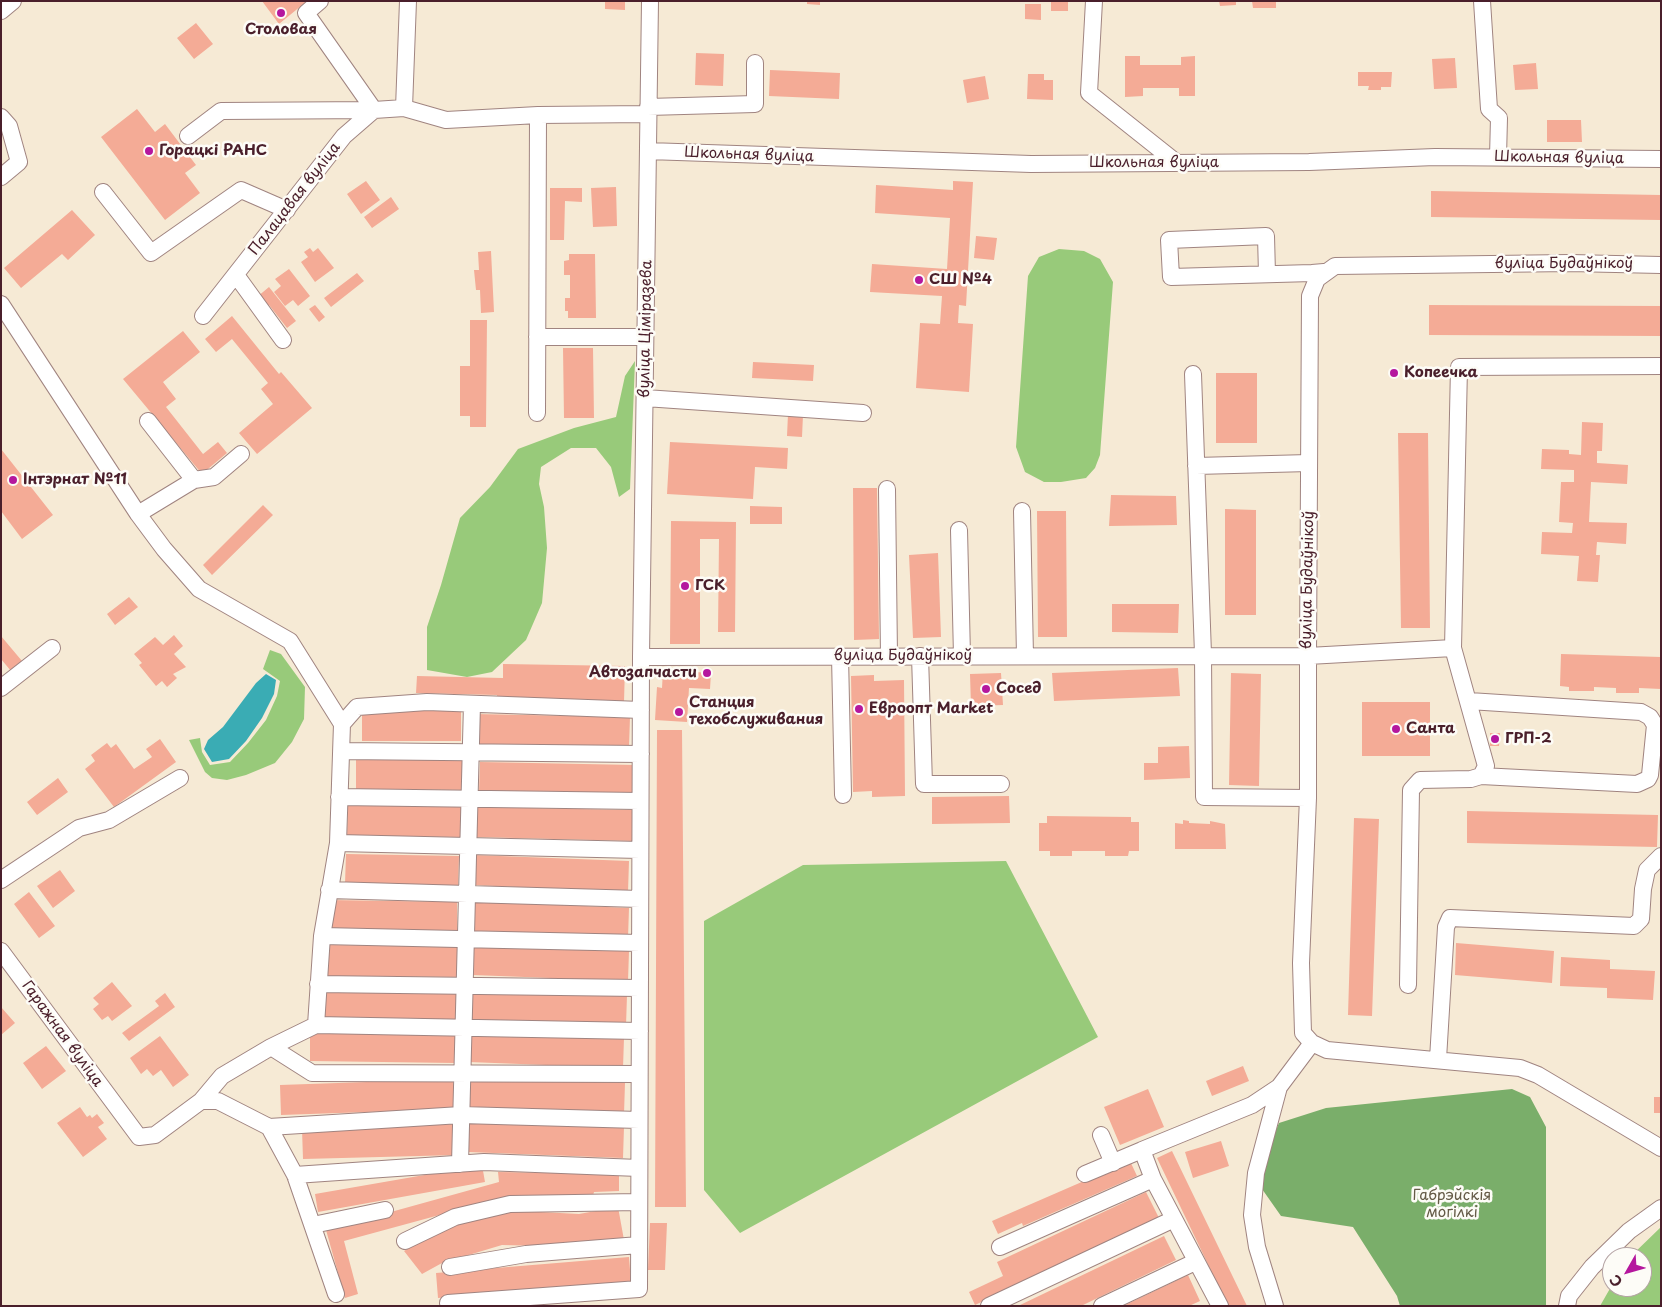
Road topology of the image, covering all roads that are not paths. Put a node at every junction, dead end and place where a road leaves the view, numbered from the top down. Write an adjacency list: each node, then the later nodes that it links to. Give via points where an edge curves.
1 (13, 1): 7 (street)
2 (320, 1): 10 (street, via 306,13)
3 (408, 1): 9 (street)
4 (650, 1): 11 (street, вуліца Ціміразева)
5 (1094, 1): 18 (street, via 1089,93)
6 (1482, 1): 16 (street, via 1489,109 1499,118)
7 (1, 11)
8 (755, 63): 11 (street, via 755,104)
9 (404, 108): 10 (street); 12 (street, via 446,120)
10 (374, 110): 14 (street, via 221,111); 21 (street, Палацавая вуліца, via 344,136)
11 (648, 110): 12 (street); 15 (street, вуліца Ціміразева)
12 (538, 115): 28 (street)
13 (4, 125): 19 (street, via 19,162)
14 (188, 136)
15 (648, 151): 18 (street, Школьная вуліца, via 1031,164); 29 (street, вуліца Ціміразева)
16 (1498, 157): 17 (street, Школьная вуліца); 18 (street, Школьная вуліца)
17 (1661, 159)
18 (1177, 163)
19 (1, 177)
20 (103, 192): 21 (street, via 151,253 241,190)
21 (287, 210): 25 (street, Палацавая вуліца)
22 (1661, 265): 23 (street, вуліца Будаўнікоў, via 1335,266)
23 (1324, 272): 24 (street); 38 (street, вуліца Будаўнікоў, via 1314,283 1310,296)
24 (1267, 274): 24 (street, via 1171,277 1169,240 1266,236)
25 (236, 275): 27 (street, Палацавая вуліца); 30 (street)
26 (1, 304): 43 (street)
27 (203, 316)
28 (538, 337): 29 (street); 34 (street)
29 (646, 337): 33 (street, вуліца Ціміразева)
30 (283, 340)
31 (1661, 366): 46 (street, via 1459,367)
32 (1193, 374): 39 (street)
33 (645, 398): 35 (street); 54 (street, вуліца Ціміразева)
34 (536, 413)
35 (863, 413)
36 (148, 422): 40 (street)
37 (241, 454): 40 (street, via 214,477)
38 (1309, 464): 39 (street); 53 (street, вуліца Будаўнікоў)
39 (1196, 466): 47 (street)
40 (194, 480): 43 (street)
41 (887, 489): 49 (street)
42 (1022, 511): 52 (street)
43 (138, 514): 59 (street, via 199,589 290,641)
44 (959, 530): 51 (street)
45 (52, 648): 55 (street)
46 (1453, 648): 53 (street); 56 (street)
47 (1203, 654): 52 (street, вуліца Будаўнікоў); 53 (street, вуліца Будаўнікоў); 68 (street, via 1204,797)
48 (840, 656): 49 (street, вуліца Будаўнікоў); 54 (street, вуліца Будаўнікоў); 66 (street)
49 (889, 656): 50 (street, вуліца Будаўнікоў)
50 (920, 656): 51 (street, вуліца Будаўнікоў); 65 (street, via 924,784)
51 (962, 656): 52 (street, вуліца Будаўнікоў)
52 (1025, 656)
53 (1308, 656): 68 (street)
54 (641, 657): 58 (street, вуліца Ціміразева)
55 (1, 688)
56 (1469, 701): 63 (street, via 1486,766); 63 (street, via 1641,712 1654,725 1650,775 1637,784)
57 (472, 704): 58 (street); 59 (street, via 427,702 357,707); 61 (street)
58 (641, 710): 62 (street, вуліца Ціміразева)
59 (342, 724): 60 (street)
60 (342, 751): 61 (street); 67 (street)
61 (470, 752): 62 (street); 69 (street)
62 (640, 754): 70 (street, вуліца Ціміразева)
63 (1481, 776): 84 (street, via 1471,780 1420,780 1410,790)
64 (180, 778): 75 (street, via 109,820 79,828)
65 (1001, 784)
66 (843, 795)
67 (339, 797): 69 (street); 71 (street)
68 (1308, 798): 90 (street, via 1301,1009 1303,1034)
69 (469, 799): 70 (street); 72 (street)
70 (640, 802): 73 (street, вуліца Ціміразева)
71 (338, 843): 72 (street); 76 (street)
72 (468, 846): 73 (street); 77 (street)
73 (640, 850): 78 (street, вуліца Ціміразева)
74 (1661, 856): 92 (street, via 1647,870 1641,919 1634,926 1450,918 1446,927)
75 (1, 880)
76 (329, 890): 77 (street); 79 (street)
77 (467, 894): 78 (street); 80 (street)
78 (640, 899): 81 (street, вуліца Ціміразева)
79 (322, 936): 80 (street); 83 (street)
80 (466, 939): 81 (street); 85 (street)
81 (640, 943): 86 (street, вуліца Ціміразева)
82 (1, 950): 96 (street, Гаражная вуліца, via 139,1137 155,1135)
83 (318, 984): 85 (street); 87 (street)
84 (1408, 985)
85 (464, 986): 86 (street); 88 (street)
86 (640, 988): 89 (street, вуліца Ціміразева)
87 (316, 1025): 88 (street); 91 (street)
88 (463, 1028): 89 (street); 93 (street)
89 (640, 1031): 94 (street, вуліца Ціміразева)
90 (1312, 1042): 92 (street, via 1327,1050); 95 (street)
91 (271, 1047): 93 (street, via 312,1073); 96 (street, via 222,1076)
92 (1438, 1059): 101 (street, via 1520,1068)
93 (462, 1073): 94 (street); 97 (street)
94 (639, 1074): 98 (street, вуліца Ціміразева)
95 (1279, 1087): 102 (street, via 1252,1105); 124 (street, via 1256,1173 1252,1215 1257,1247)
96 (202, 1102): 99 (street, via 218,1102)
97 (461, 1115): 98 (street); 99 (street); 104 (street)
98 (639, 1120): 105 (street, вуліца Ціміразева)
99 (269, 1127): 107 (street)
100 (1101, 1135): 103 (street)
101 (1661, 1148)
102 (1142, 1150): 103 (street); 108 (street)
103 (1113, 1162): 106 (street)
104 (460, 1164): 105 (street, via 484,1162); 107 (street)
105 (639, 1168): 109 (street, вуліца Ціміразева)
106 (1085, 1174)
107 (295, 1175): 113 (street)
108 (1153, 1179): 112 (street); 116 (street)
109 (639, 1202): 114 (street, via 510,1204 455,1217); 115 (street, вуліца Ціміразева)
110 (1661, 1208): 125 (street, via 1629,1231 1592,1268 1569,1296)
111 (385, 1210): 113 (street)
112 (1174, 1219): 117 (street); 122 (street)
113 (313, 1225): 119 (street)
114 (405, 1241)
115 (639, 1245): 118 (street, via 526,1254); 120 (street, вуліца Ціміразева, via 639,1289)
116 (1000, 1247)
117 (1195, 1262): 121 (street); 123 (street)
118 (450, 1267)
119 (336, 1294)
120 (448, 1303)
121 (1216, 1305)
122 (989, 1306)
123 (1102, 1306)
124 (1275, 1306)
125 (1567, 1306)

